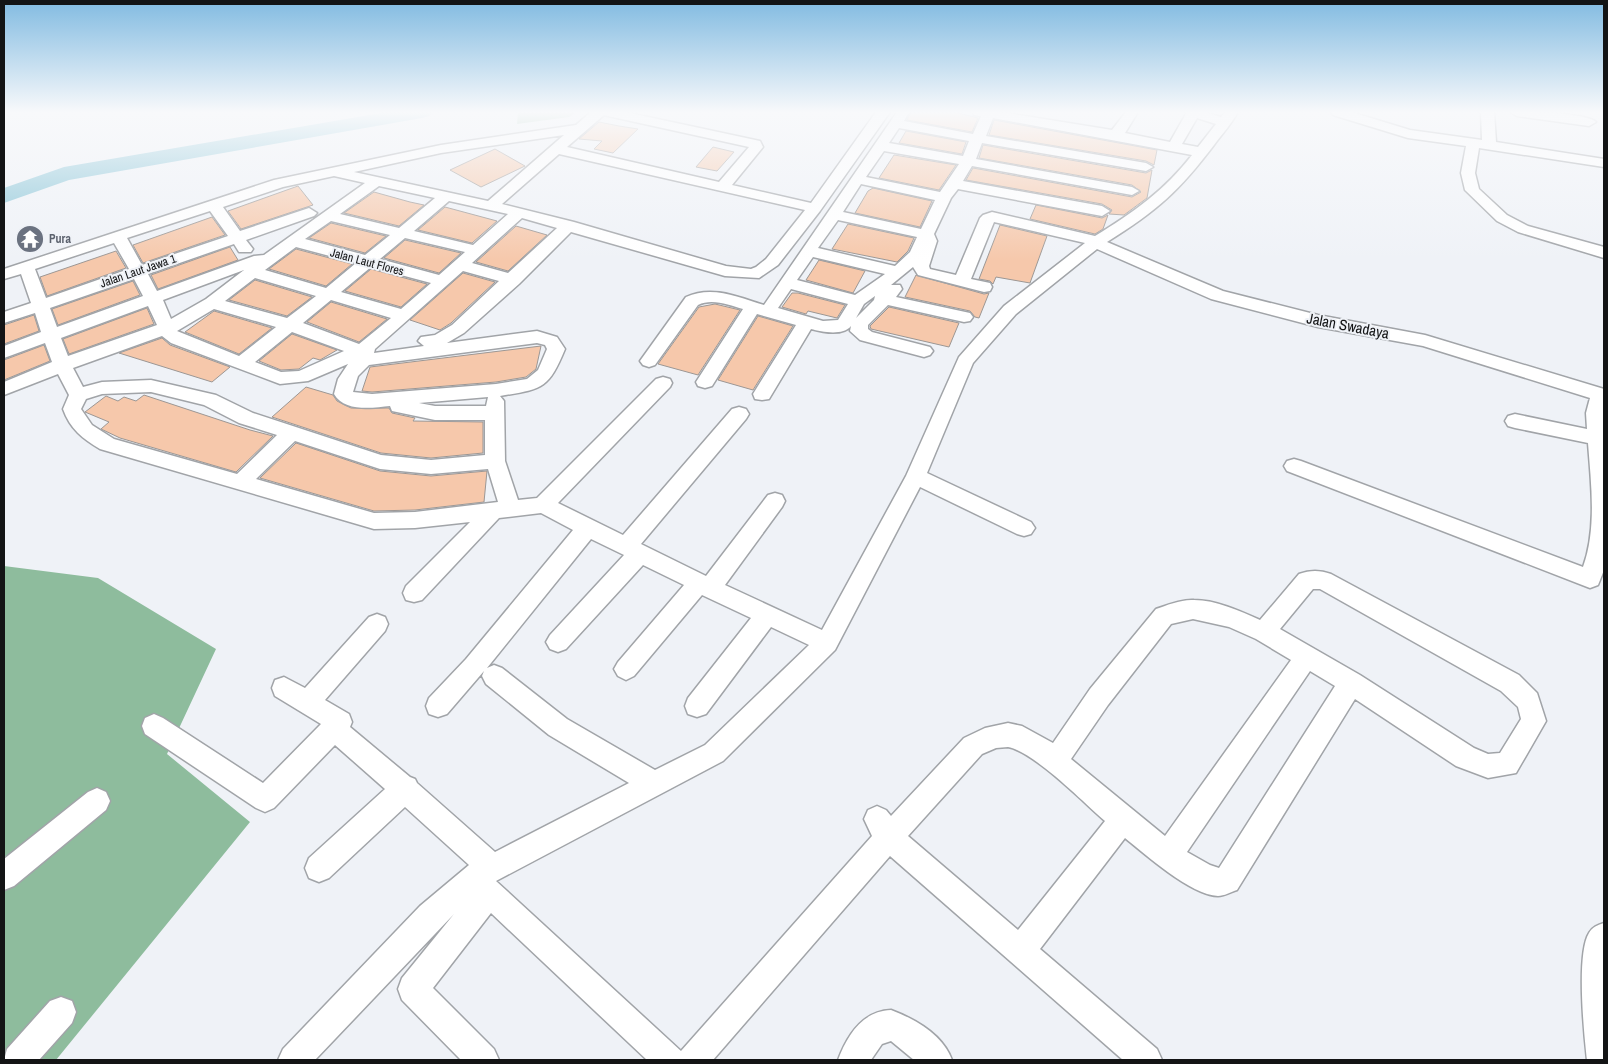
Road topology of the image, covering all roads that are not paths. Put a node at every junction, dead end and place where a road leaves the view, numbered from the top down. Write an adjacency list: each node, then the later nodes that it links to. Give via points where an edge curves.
1 (378, 162): 13 (street)
2 (542, 162): 24 (street)
3 (613, 162): 18 (street)
4 (744, 162): 18 (street)
5 (848, 162): 25 (street)
6 (870, 162): 15 (street)
7 (967, 162): 14 (street); 17 (street)
8 (1047, 162): 14 (street)
9 (1114, 162): 12 (street)
10 (1193, 162): 37 (street, via 1162,197)
11 (1470, 162): 40 (street, via 1468,173 1472,190 1502,218 1523,229)
12 (1146, 167)
13 (332, 171): 16 (street); 23 (street, via 279,183)
14 (1042, 176): 19 (street); 22 (street)
15 (857, 179): 21 (street); 29 (street)
16 (378, 180): 20 (street); 30 (street)
17 (954, 184): 21 (street); 22 (street)
18 (722, 186): 25 (street)
19 (1132, 191)
20 (446, 196): 24 (street); 32 (street)
21 (944, 197): 33 (street)
22 (1034, 199): 26 (street)
23 (214, 205): 34 (street); 35 (street)
24 (491, 206): 28 (street)
25 (815, 208): 31 (street, via 772,262 753,274 725,271)
26 (1102, 211)
27 (309, 212): 35 (street, Jalan Laut Jawa 1)
28 (519, 212): 31 (street); 38 (street)
29 (832, 214): 33 (street); 39 (street)
30 (329, 216): 32 (street); 36 (street)
31 (570, 225): 49 (street)
32 (402, 232): 38 (street); 41 (street)
33 (927, 235): 43 (street); 47 (street, via 917,254)
34 (118, 236): 45 (street); 46 (street)
35 (237, 238): 44 (street); 46 (street, Jalan Laut Jawa 1)
36 (293, 241): 41 (street, Jalan Laut Flores); 44 (street)
37 (1096, 242): 51 (street, Jalan Swadaya, via 1074,234 988,218); 80 (street, Jalan Swadaya, via 1217,295 1318,321 1425,341); 89 (street, via 1010,310 965,361)
38 (475, 250): 42 (street)
39 (809, 250): 47 (street); 52 (street)
40 (1604, 253)
41 (366, 262): 50 (street, Jalan Laut Flores); 54 (street)
42 (460, 265): 49 (street); 50 (street)
43 (921, 266): 51 (street, via 929,275); 56 (street)
44 (253, 267): 54 (street); 55 (street); 58 (street)
45 (27, 268): 48 (street); 59 (street)
46 (138, 270): 55 (street); 59 (street, Jalan Laut Jawa 1)
47 (898, 272): 57 (street)
48 (4, 274)
49 (513, 280): 68 (street, via 450,335 439,340)
50 (442, 282): 61 (street)
51 (961, 282): 53 (street)
52 (789, 283): 57 (street); 60 (street)
53 (984, 287)
54 (330, 293): 61 (street); 65 (street)
55 (153, 298): 66 (street); 67 (street)
56 (882, 299): 62 (street); 70 (street, via 860,324 861,334)
57 (858, 301): 64 (street, via 843,325 823,327)
58 (212, 303): 65 (street); 66 (street)
59 (39, 306): 63 (street, Jalan Laut Jawa 1); 67 (street)
60 (760, 309): 64 (street); 71 (street, via 711,296 696,298); 74 (street)
61 (404, 316): 68 (street)
62 (964, 317)
63 (4, 318)
64 (806, 323): 79 (street)
65 (290, 325): 68 (street); 72 (street)
66 (167, 328): 72 (street, via 178,339); 73 (street)
67 (52, 335): 69 (street); 73 (street)
68 (361, 351): 72 (street, via 295,379 280,378)
69 (4, 352)
70 (924, 352)
71 (649, 361)
72 (242, 363)
73 (62, 365): 76 (street); 78 (street)
74 (705, 382)
75 (663, 383): 92 (street)
76 (4, 389)
77 (496, 390): 81 (street); 81 (street, via 532,384 541,379 549,368 556,349 554,344 537,337 364,360 344,385 342,394 350,399); 82 (street)
78 (76, 391): 85 (street, via 151,386 209,400 246,418); 90 (street, via 72,409 76,422 107,444)
79 (762, 394)
80 (1602, 395): 86 (street, via 1595,413)
81 (372, 401): 82 (street, via 436,413)
82 (495, 413): 87 (street)
83 (739, 414): 96 (street)
84 (1515, 421): 86 (street)
85 (292, 433): 87 (street, via 380,462 431,467); 90 (street)
86 (1598, 438): 97 (street, via 1602,487)
87 (495, 460): 93 (street)
88 (1294, 466): 97 (street)
89 (916, 476): 95 (street); 104 (street)
90 (240, 483): 93 (street, via 374,521 415,520)
91 (775, 500): 98 (street)
92 (543, 505): 93 (street); 94 (street)
93 (502, 509): 99 (street)
94 (588, 527): 96 (street); 111 (street)
95 (1024, 528)
96 (633, 550): 98 (street); 103 (street)
97 (1597, 584)
98 (704, 585): 100 (street); 106 (street)
99 (414, 593)
100 (767, 615): 104 (street); 112 (street)
101 (377, 624): 110 (street)
102 (1264, 632): 105 (street); 108 (street, via 1307,580 1323,580 1510,683 1528,701 1534,721 1507,764 1488,766 1466,757); 115 (street, via 1233,618 1193,608 1164,616 1099,697)
103 (558, 642)
104 (827, 643): 116 (street, via 714,753)
105 (1307, 656): 108 (street); 121 (street)
106 (626, 669)
107 (494, 676): 116 (street, via 558,727)
108 (1351, 683): 121 (street, via 1227,880 1223,883 1194,874)
109 (284, 688): 110 (street)
110 (308, 703): 114 (street, via 340,722)
111 (438, 706)
112 (697, 706)
113 (154, 726): 114 (street, via 265,799)
114 (332, 730): 117 (street, via 350,740)
115 (1055, 762): 119 (street); 120 (street, via 1042,749 1022,738 994,736 973,746)
116 (654, 784): 123 (street)
117 (406, 788): 122 (street); 123 (street)
118 (97, 801): 124 (street)
119 (1123, 819): 121 (street); 126 (street)
120 (883, 828): 126 (street); 132 (street)
121 (1170, 854)
122 (319, 868)
123 (493, 868): 129 (street, via 473,878 430,916)
124 (4, 876)
125 (1604, 937): 136 (street, via 1599,943 1597,1005)
126 (1021, 950): 135 (street)
127 (61, 1012): 128 (street)
128 (18, 1060)
129 (294, 1060)
130 (482, 1060): 131 (street, via 413,988 489,892)
131 (669, 1060)
132 (693, 1060)
133 (854, 1060): 134 (street, via 873,1031 883,1026 900,1028)
134 (936, 1060)
135 (1146, 1060)
136 (1603, 1060)

